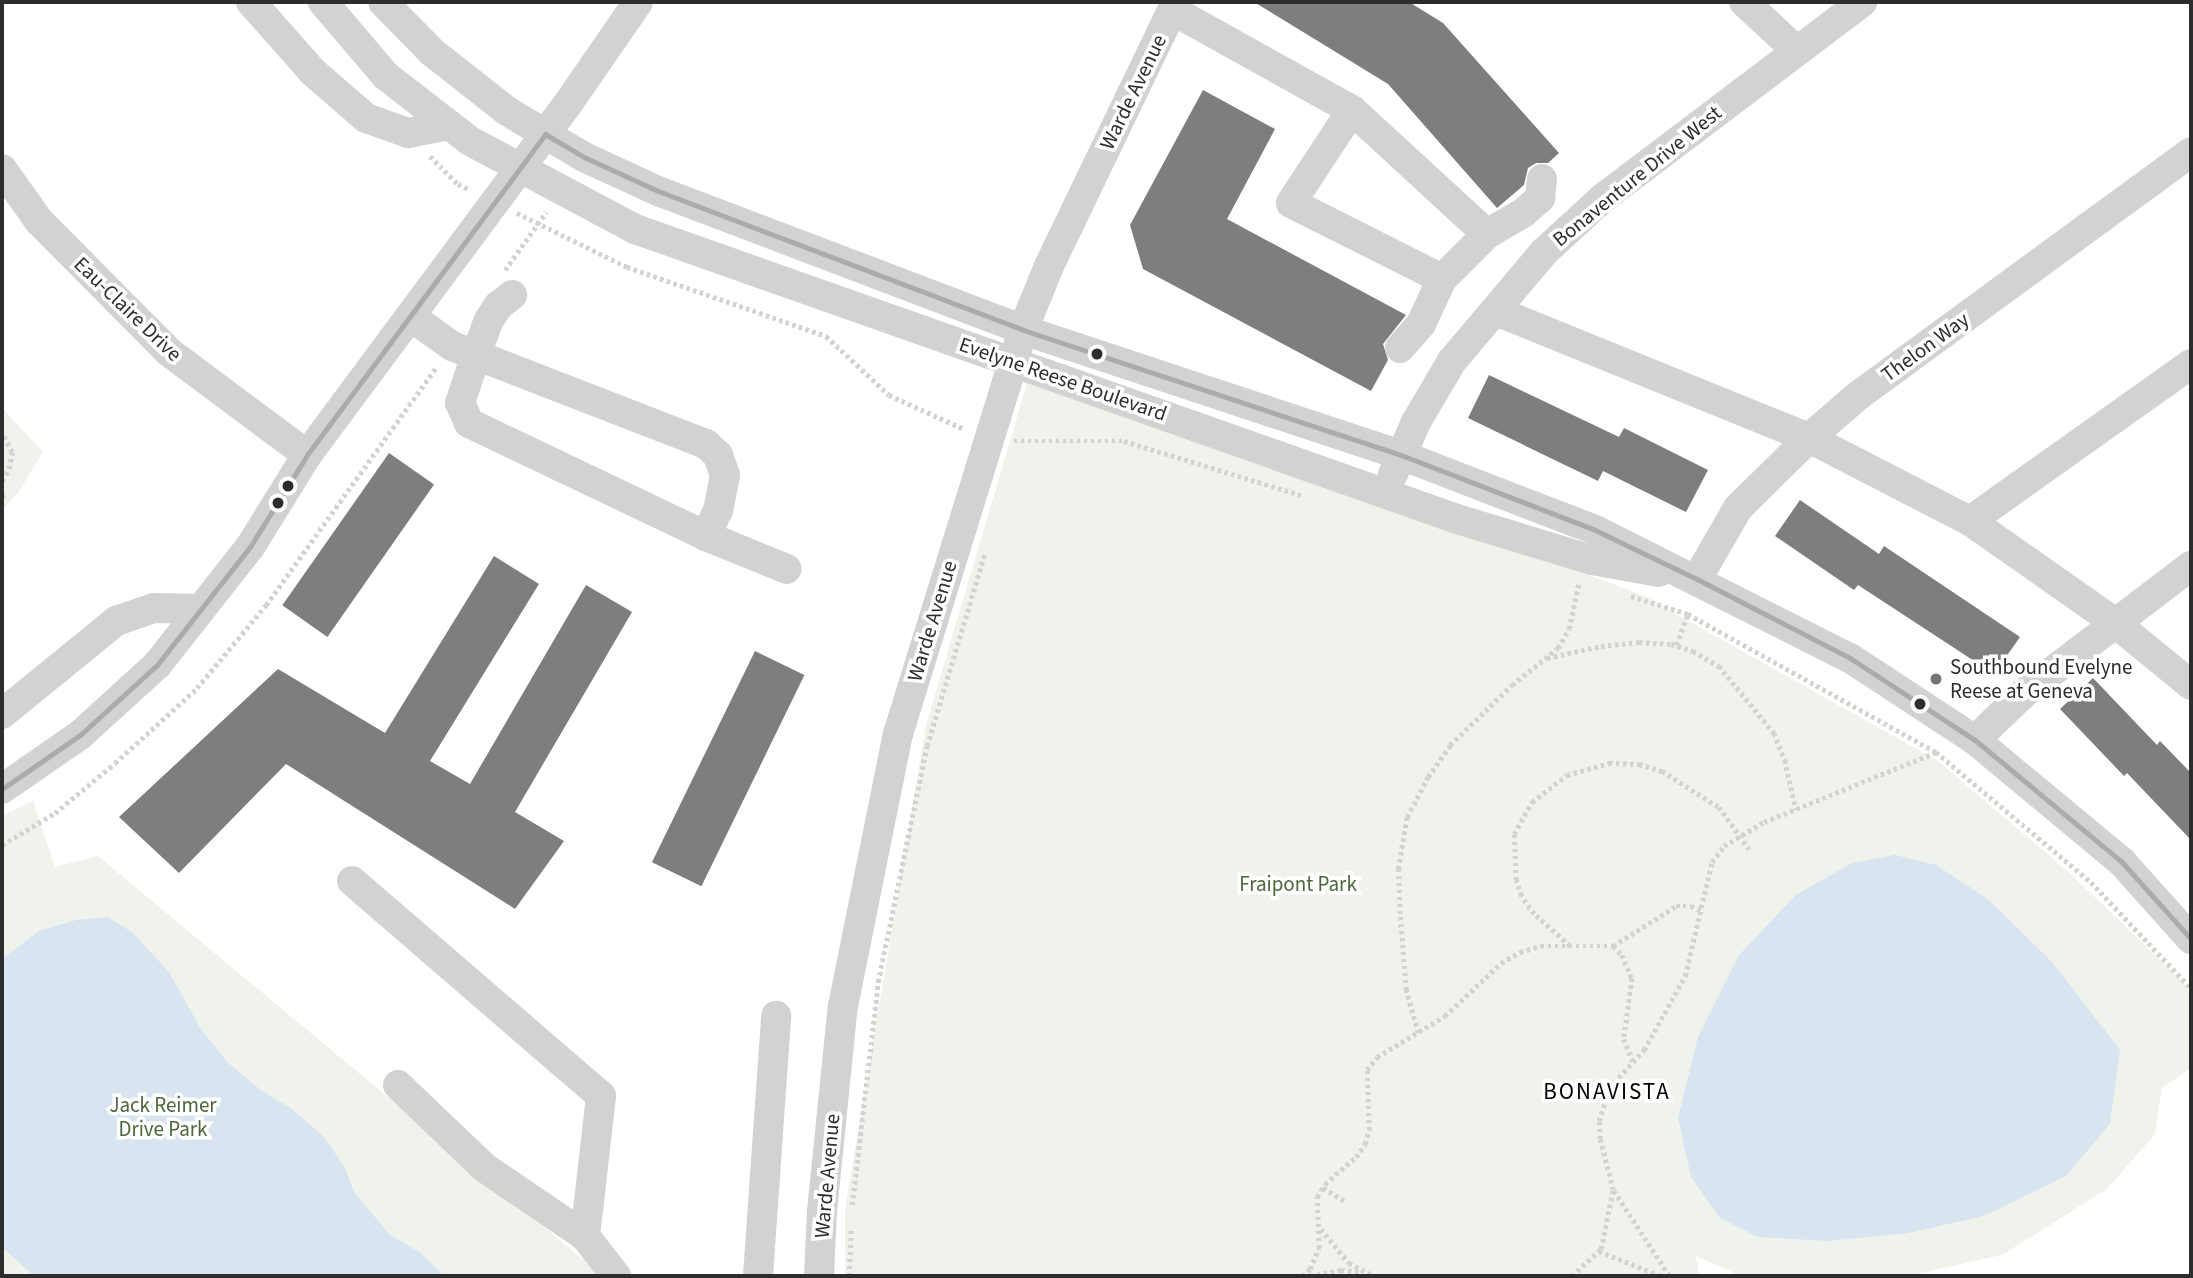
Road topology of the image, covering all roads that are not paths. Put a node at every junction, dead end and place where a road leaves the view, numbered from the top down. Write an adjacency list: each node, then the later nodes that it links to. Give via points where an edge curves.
1 (251, 2): 10 (street, via 313,72 366,118 408,133)
2 (323, 2): 10 (street, Evelyne Reese Boulevard, via 386,76)
3 (383, 2): 11 (street, Evelyne Reese Boulevard, via 432,52 507,111)
4 (638, 2): 11 (street)
5 (1744, 2): 8 (street)
6 (1862, 2): 8 (street, Bonaventure Drive West)
7 (1174, 6): 9 (street); 21 (street, Warde Avenue)
8 (1796, 50): 19 (street, Bonaventure Drive West, via 1603,198 1544,252)
9 (1352, 110): 16 (street); 17 (street, via 1291,203)
10 (449, 125): 13 (street, Evelyne Reese Boulevard)
11 (545, 134): 13 (street); 21 (street, Evelyne Reese Boulevard, via 658,191)
12 (2191, 152): 26 (street, Thelon Way, via 1859,395)
13 (520, 167): 20 (street); 24 (street, Evelyne Reese Boulevard, via 635,229)
14 (2, 169): 28 (street, Eau-Claire Drive, via 39,220 169,352)
15 (1542, 179): 16 (street, via 1539,198 1523,214)
16 (1487, 234): 17 (street)
17 (1442, 279): 22 (street, via 1421,324)
18 (505, 287): 23 (street, via 498,306)
19 (1496, 311): 26 (street); 27 (street, Bonaventure Drive West, via 1452,361)
20 (410, 316): 23 (street); 28 (street)
21 (1023, 330): 24 (street, Warde Avenue); 27 (street, Evelyne Reese Boulevard)
22 (1400, 348)
23 (464, 351): 31 (street, via 460,403 469,423); 31 (street, via 706,444 719,455 725,475 718,510)
24 (1013, 360): 29 (street, Evelyne Reese Boulevard); 48 (street, Warde Avenue, via 898,734 843,1006)
25 (2191, 364): 30 (street)
26 (1809, 438): 30 (street); 34 (street, Thelon Way, via 1738,508)
27 (1401, 455): 29 (street, Bonaventure Drive West); 34 (street, Evelyne Reese Boulevard, via 1595,530)
28 (307, 456): 35 (street, via 250,547)
29 (1385, 493): 34 (street, Evelyne Reese Boulevard, via 1592,560)
30 (1970, 521): 36 (street)
31 (706, 536): 33 (street)
32 (2191, 566): 36 (street)
33 (787, 569)
34 (1697, 579): 39 (street, Evelyne Reese Boulevard, via 1850,658)
35 (201, 609): 38 (street, via 154,608 116,621); 40 (street, via 157,665 80,735)
36 (2114, 622): 37 (street); 39 (street, via 2024,693)
37 (2191, 685)
38 (2, 714)
39 (1975, 740): 42 (street, Evelyne Reese Boulevard, via 2121,861)
40 (2, 789)
41 (352, 881): 45 (street, via 601,1096)
42 (2191, 940)
43 (776, 1016): 47 (street)
44 (398, 1085): 45 (street, via 485,1168)
45 (585, 1236): 46 (street)
46 (617, 1276)
47 (758, 1276)
48 (819, 1276)

